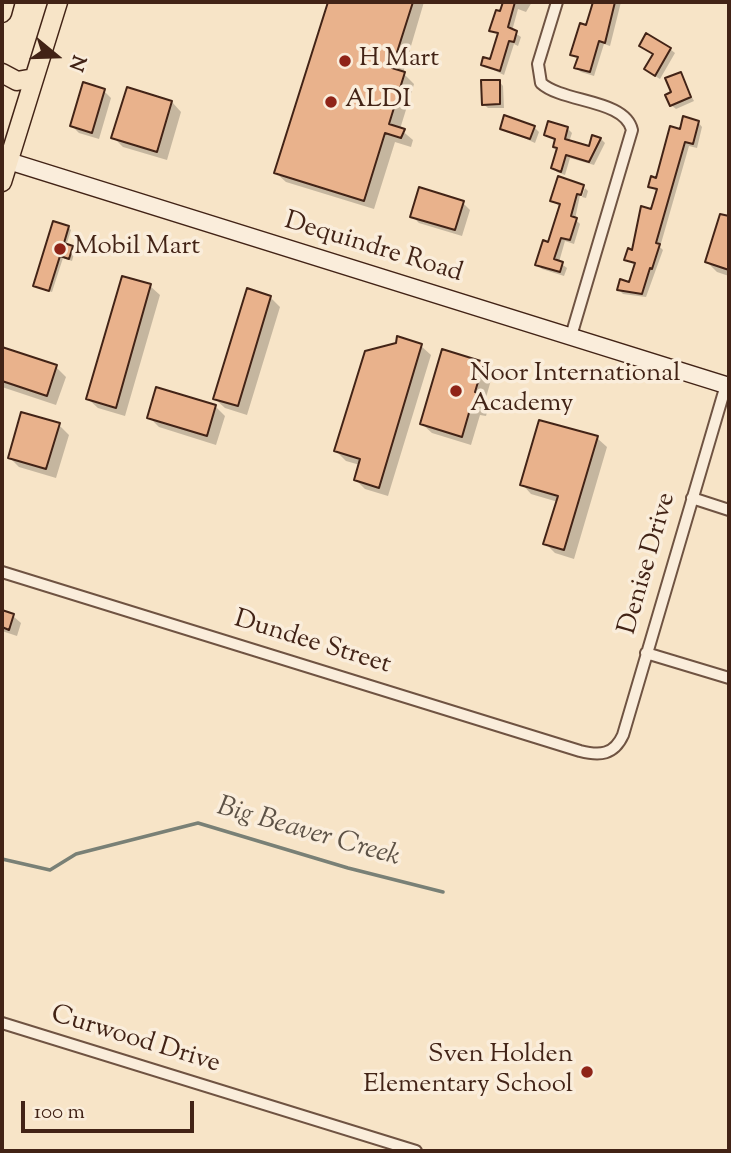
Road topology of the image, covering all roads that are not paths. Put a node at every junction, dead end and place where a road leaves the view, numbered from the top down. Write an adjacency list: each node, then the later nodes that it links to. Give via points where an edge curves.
1 (5, 2): 4 (main road)
2 (58, 2): 6 (main road)
3 (557, 2): 9 (street, via 538,64 541,83 617,111 629,120 632,130)
4 (2, 13)
5 (2, 73): 6 (main road, via 17,81)
6 (34, 78): 7 (main road)
7 (5, 160): 8 (main road); 9 (main road, Dequindre Road)
8 (2, 182)
9 (571, 336): 10 (main road, Dequindre Road)
10 (728, 385): 11 (street, Denise Drive)
11 (692, 498): 12 (street); 14 (street, Denise Drive)
12 (729, 509)
13 (2, 572): 16 (street, Dundee Street, via 580,751)
14 (646, 653): 15 (street); 16 (street, Denise Drive, via 623,735)
15 (729, 678)
16 (610, 752)
17 (2, 1023): 18 (street, Curwood Drive)
18 (416, 1151)

